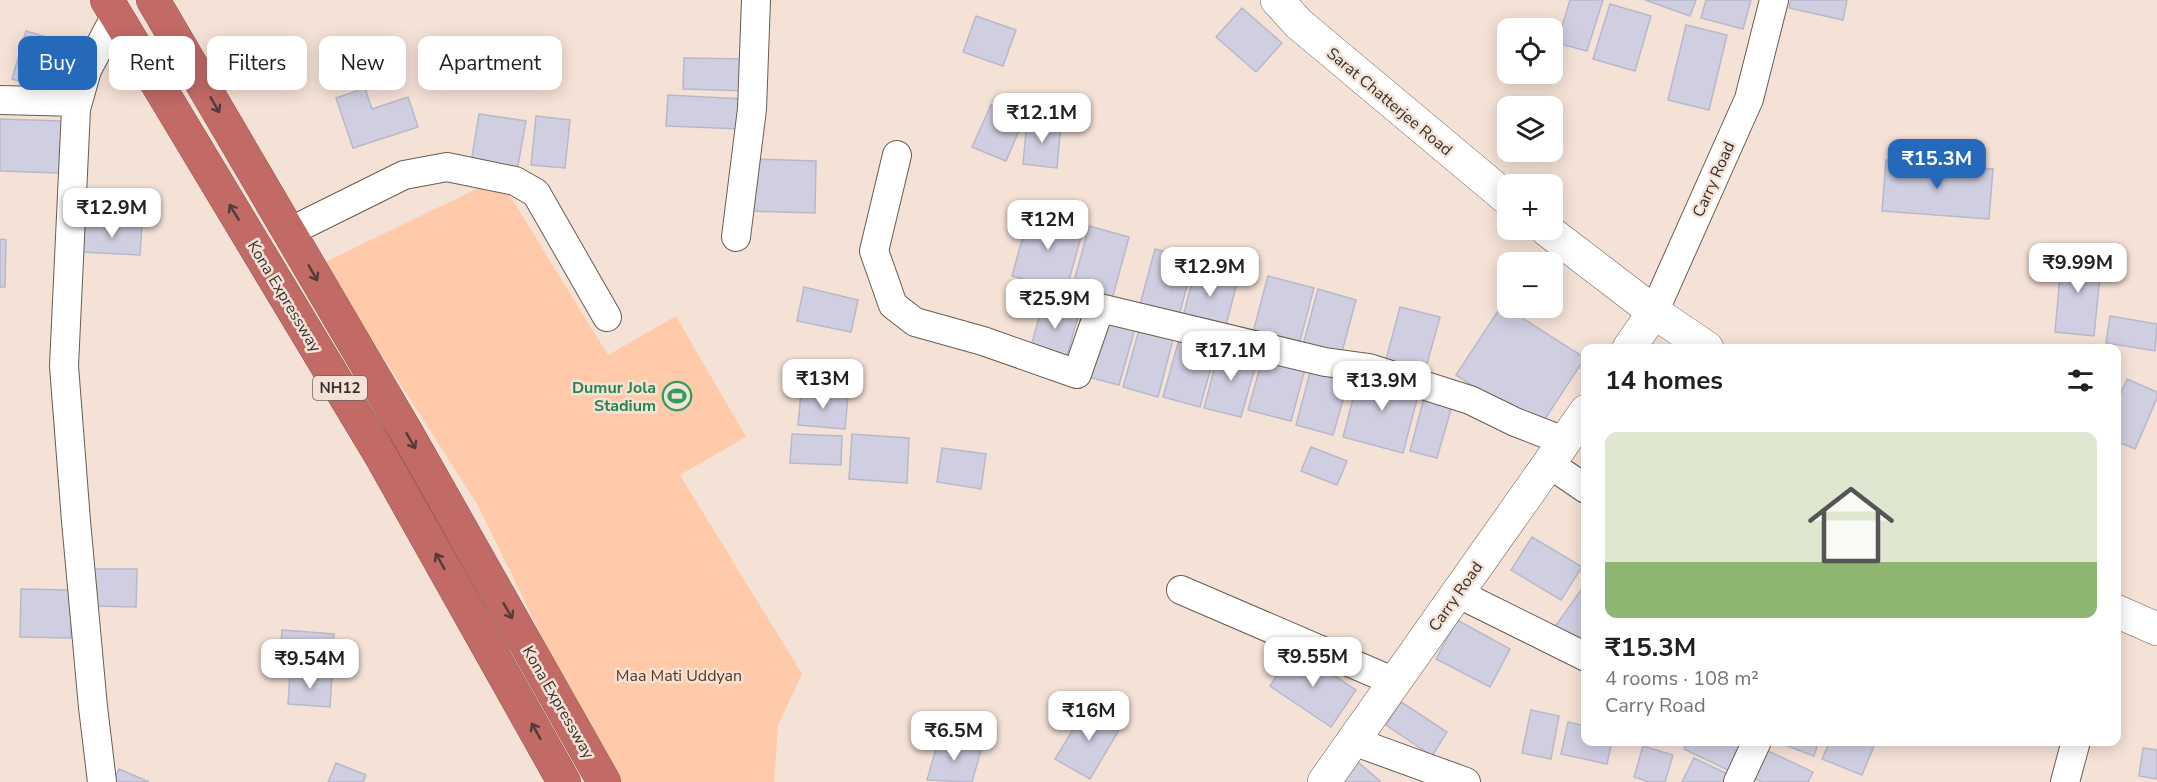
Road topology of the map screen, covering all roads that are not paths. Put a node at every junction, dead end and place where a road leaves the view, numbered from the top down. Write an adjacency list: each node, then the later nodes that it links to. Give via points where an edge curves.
1 (153, 0): 10 (highway, Kona Expressway / NH12, one-way to 10)
2 (756, 0): 11 (street, via 752,109)
3 (1276, 0): 9 (main road, Sarat Chatterjee Road, via 1299,24)
4 (1774, 0): 13 (street, Carry Road, via 1749,99)
5 (111, 7): 7 (street); 30 (highway, Kona Expressway / NH12, one-way to 5, via 381,456)
6 (0, 100): 7 (street)
7 (78, 102): 29 (street, via 64,366)
8 (897, 155): 18 (street, via 874,251 892,305 915,322 1077,374 1100,308 1325,362 1369,368 1470,400 1515,422)
9 (1497, 190)
10 (289, 232): 14 (street, via 404,175 447,167 515,181 536,193); 31 (highway, Kona Expressway / NH12, one-way to 31)
11 (736, 237)
12 (1560, 240): 13 (main road)
13 (1654, 312): 15 (main road, Carry Road); 16 (main road)
14 (606, 317)
15 (1632, 344)
16 (1701, 344)
17 (1581, 418): 18 (main road, Carry Road)
18 (1556, 452): 19 (street); 21 (main road, Carry Road)
19 (1581, 483)
20 (1181, 590): 25 (street)
21 (1457, 593): 24 (street); 25 (main road, Carry Road)
22 (2121, 613): 23 (main road)
23 (2157, 629)
24 (1581, 655)
25 (1395, 682): 26 (main road, Carry Road)
26 (1353, 741): 32 (main road, Carry Road); 33 (street)
27 (1755, 746): 34 (street)
28 (2075, 746): 35 (street)
29 (102, 782)
30 (564, 782)
31 (604, 782)
32 (1324, 782)
33 (1466, 782)
34 (1738, 782)
35 (2065, 782)

